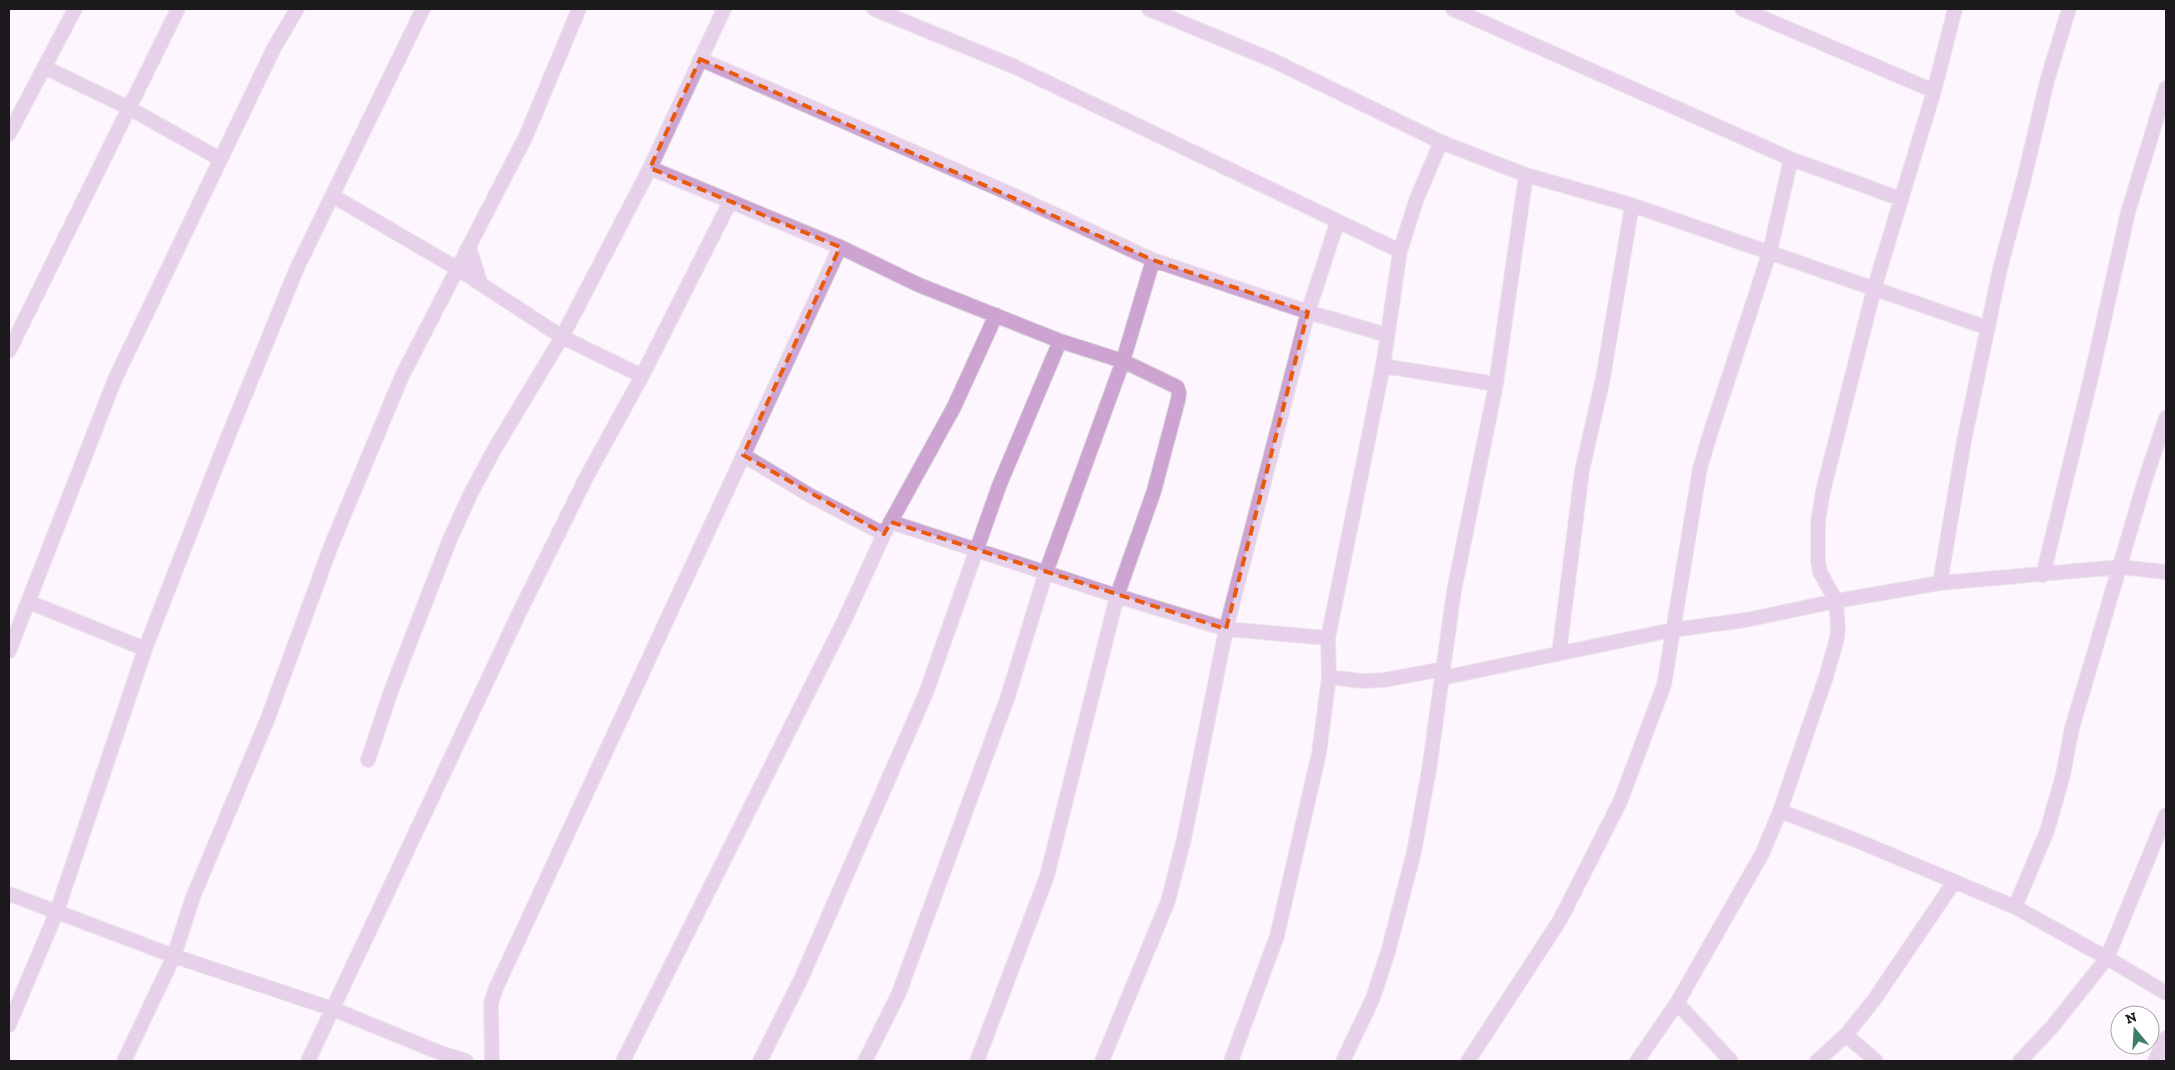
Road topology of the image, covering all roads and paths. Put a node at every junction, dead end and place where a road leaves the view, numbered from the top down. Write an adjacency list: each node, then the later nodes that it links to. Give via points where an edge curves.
1 (75, 9): 14 (street)
2 (178, 9): 17 (street)
3 (296, 9): 20 (street, via 281,33)
4 (423, 9): 24 (street)
5 (579, 9): 29 (street, via 526,136)
6 (724, 9): 13 (street)
7 (874, 9): 28 (street, via 1013,66)
8 (1149, 9): 19 (street, via 1272,60)
9 (1453, 9): 21 (street)
10 (1742, 9): 16 (street)
11 (1955, 9): 16 (street)
12 (2069, 9): 39 (street, via 2047,81)
13 (700, 59): 22 (street); 33 (street, via 1013,195)
14 (44, 67): 17 (street); 18 (street)
15 (2166, 88): 55 (street, via 2128,212)
16 (1934, 91): 25 (street)
17 (129, 108): 20 (street); 43 (street)
18 (9, 134)
19 (1441, 142): 23 (street); 32 (street, via 1417,198)
20 (220, 159): 59 (street, via 116,379)
21 (1791, 159): 25 (street); 31 (street)
22 (650, 168): 26 (street); 41 (street)
23 (1526, 175): 27 (street); 47 (street)
24 (333, 196): 34 (street); 63 (street, via 297,268)
25 (1901, 199): 36 (street)
26 (730, 202): 30 (street); 46 (street)
27 (1632, 205): 31 (street); 65 (street, via 1603,378 1582,471)
28 (1337, 222): 32 (street); 37 (street)
29 (469, 247): 34 (street); 35 (street)
30 (840, 248): 38 (street); 49 (street)
31 (1770, 251): 36 (street); 61 (street, via 1700,468)
32 (1400, 252): 40 (street)
33 (1153, 260): 37 (street); 44 (street)
34 (458, 268): 35 (street); 75 (street, via 402,376 331,546 268,718 193,897)
35 (480, 282): 41 (street)
36 (1874, 289): 39 (street); 58 (street, via 1818,522 1820,572)
37 (1308, 312): 40 (street); 60 (street)
38 (996, 315): 42 (street); 50 (street, via 954,408)
39 (1988, 328): 56 (street, via 1964,441)
40 (1387, 335): 45 (street)
41 (562, 337): 46 (street); 68 (street, via 494,450 450,539)
42 (1060, 340): 44 (street); 51 (street)
43 (9, 351)
44 (1123, 361): 53 (street); 57 (street, via 1171,382 1179,393 1154,491)
45 (1383, 366): 47 (street); 62 (street)
46 (642, 376): 79 (street, via 587,476 521,608)
47 (1496, 384): 66 (street, via 1454,591)
48 (2166, 418): 52 (street)
49 (743, 455): 50 (street, via 811,496); 87 (street, via 496,988 491,1004)
50 (888, 528): 51 (street); 88 (street)
51 (975, 550): 53 (street); 89 (street, via 922,701 805,970)
52 (2120, 567): 54 (street); 55 (street); 73 (street, via 2072,728 2063,775 2046,832)
53 (1046, 572): 57 (street); 90 (street, via 1008,696 902,984)
54 (2166, 572)
55 (2043, 575): 56 (street)
56 (1940, 583): 58 (street)
57 (1117, 596): 60 (street); 91 (street, via 1047,876)
58 (1836, 600): 61 (street, via 1746,620); 69 (street, via 1837,638)
59 (29, 602): 63 (street); 64 (street)
60 (1226, 629): 62 (street); 92 (street, via 1184,839 1168,901)
61 (1672, 630): 65 (street); 95 (street, via 1664,685 1620,802 1560,920)
62 (1328, 638): 67 (street)
63 (145, 649): 74 (street)
64 (9, 651)
65 (1559, 654): 66 (street)
66 (1442, 673): 67 (street, via 1362,681); 94 (street, via 1430,770 1391,943 1373,998)
67 (1329, 677): 93 (street, via 1319,753 1277,936)
68 (368, 760)
69 (1780, 811): 71 (street); 78 (street, via 1762,854)
70 (2166, 816): 76 (street)
71 (1954, 882): 73 (street); 81 (street)
72 (9, 894): 74 (street)
73 (2015, 907): 76 (street)
74 (57, 911): 75 (street); 80 (street)
75 (174, 956): 79 (street); 84 (street)
76 (2107, 958): 77 (street); 100 (street, via 2052,1027)
77 (2166, 993)
78 (1678, 1004): 96 (street); 97 (street)
79 (333, 1009): 83 (street); 85 (street)
80 (9, 1024)
81 (1846, 1036): 98 (street); 99 (street)
82 (2166, 1038): 101 (street)
83 (436, 1057): 86 (street)
84 (124, 1061)
85 (308, 1061)
86 (466, 1061)
87 (492, 1061)
88 (623, 1061)
89 (760, 1061)
90 (865, 1061)
91 (976, 1061)
92 (1102, 1061)
93 (1231, 1061)
94 (1343, 1061)
95 (1468, 1061)
96 (1637, 1061)
97 (1731, 1061)
98 (1817, 1061)
99 (1876, 1061)
100 (2020, 1061)
101 (2155, 1061)

